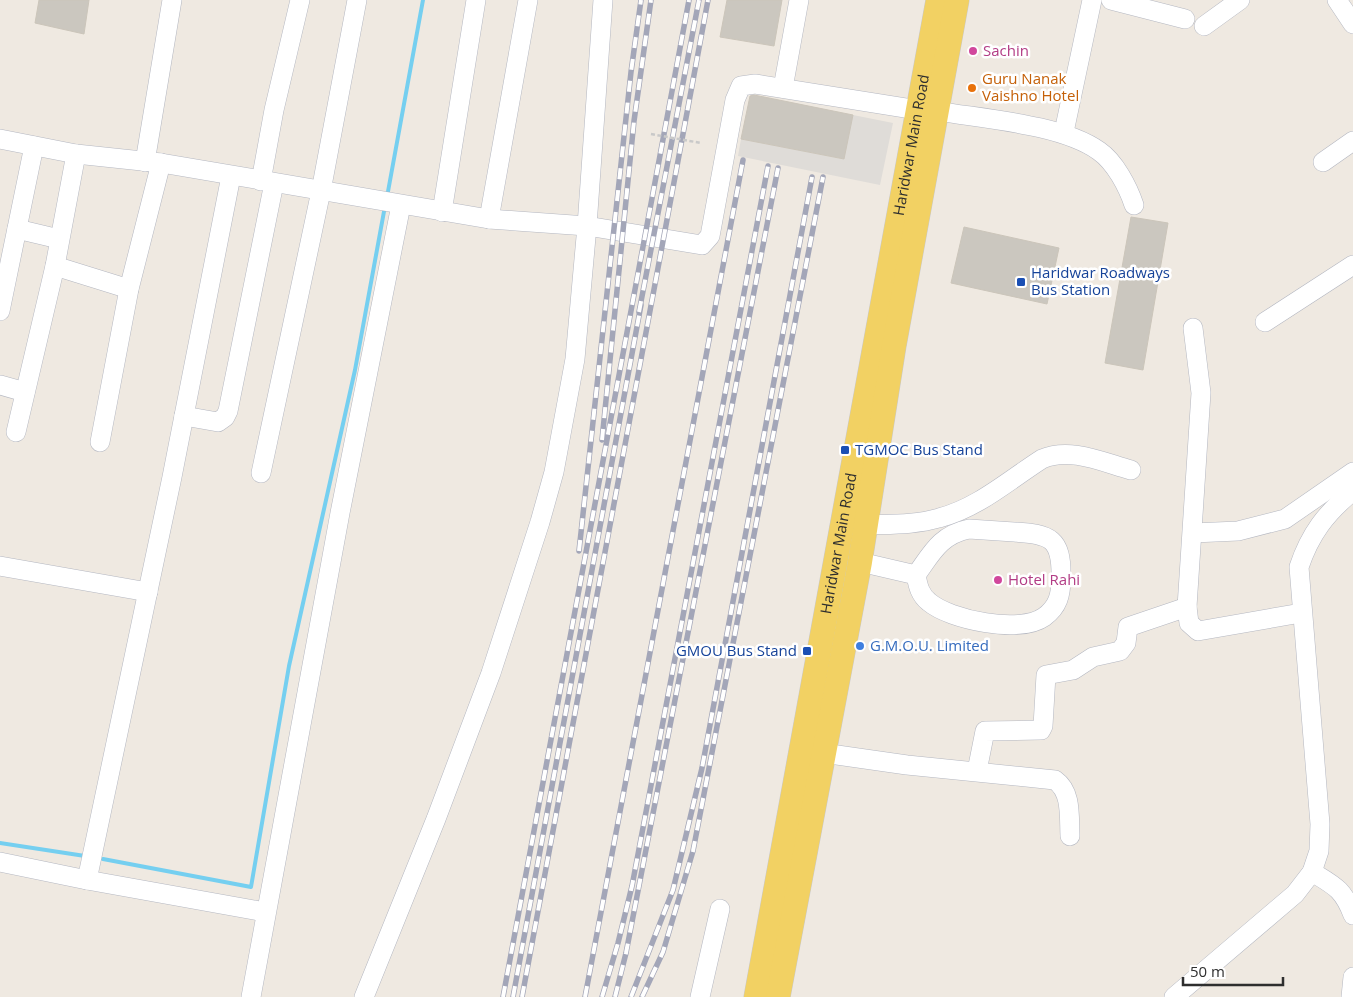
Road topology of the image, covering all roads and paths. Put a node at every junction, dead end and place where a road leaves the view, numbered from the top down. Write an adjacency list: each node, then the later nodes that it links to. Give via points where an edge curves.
1 (172, 0): 27 (street)
2 (300, 0): 30 (street, via 274,110)
3 (357, 0): 31 (street)
4 (476, 0): 34 (street)
5 (528, 0): 35 (street)
6 (603, 0): 36 (street)
7 (799, 0): 17 (street)
8 (938, 0): 18 (main road, Haridwar Main Road)
9 (956, 0): 18 (main road, Haridwar Main Road)
10 (1092, 0): 19 (street)
11 (1111, 0): 14 (street)
12 (1240, 0): 16 (street)
13 (1337, 0): 15 (street)
14 (1185, 19)
15 (1353, 24)
16 (1204, 26)
17 (783, 88): 18 (street); 36 (street, via 755,84 741,86 734,100 710,236 702,245)
18 (927, 110): 19 (street); 29 (main road, Haridwar Main Road)
19 (1064, 132): 33 (street, via 1101,152 1130,192)
20 (651, 134): 23 (path, bridge)
21 (0, 139): 24 (street)
22 (1353, 141): 26 (street)
23 (702, 143)
24 (34, 146): 25 (street); 37 (street)
25 (76, 154): 27 (street); 38 (street)
26 (1323, 162)
27 (153, 163): 28 (street); 41 (street)
28 (231, 176): 30 (street); 47 (street)
29 (915, 177): 56 (main road, Haridwar Main Road, via 894,346); 66 (main road, Haridwar Main Road)
30 (267, 182): 31 (street); 47 (street, via 228,411 218,422)
31 (321, 191): 32 (street); 52 (street)
32 (391, 203): 34 (street); 73 (street)
33 (1134, 205)
34 (442, 212): 35 (street)
35 (489, 219): 36 (street)
36 (587, 226): 77 (street, via 575,359 554,472 540,522 491,673)
37 (17, 229): 38 (street); 42 (street)
38 (59, 239): 40 (street)
39 (1353, 265): 43 (street)
40 (55, 266): 41 (street); 46 (street)
41 (129, 289): 49 (street)
42 (0, 311)
43 (1265, 322)
44 (1193, 328): 57 (street, via 1201,393)
45 (0, 385): 46 (street)
46 (25, 392): 48 (street)
47 (184, 416): 61 (street)
48 (16, 432)
49 (100, 442)
50 (1131, 470): 56 (street, via 1055,453 963,510 912,523)
51 (1353, 472): 54 (street)
52 (261, 473)
53 (1353, 491): 55 (street)
54 (1285, 519): 55 (street); 57 (street, via 1238,531)
55 (1320, 522): 63 (street, via 1299,567)
56 (866, 525): 58 (main road, Haridwar Main Road)
57 (1193, 533): 62 (street)
58 (860, 562): 60 (street); 64 (main road, Haridwar Main Road)
59 (0, 566): 61 (street)
60 (916, 575): 60 (street, via 920,591 939,610 953,616 1016,626 1043,618 1061,597 1062,567 1058,549 1041,533 957,531 936,547)
61 (148, 592): 70 (street)
62 (1187, 607): 63 (street, via 1189,623 1198,631); 65 (street, via 1128,626 1126,643 1120,650 1092,656 1073,670 1046,675 1041,730 985,731)
63 (1301, 613): 69 (street, via 1320,824 1319,852)
64 (822, 752): 65 (street, via 907,765); 66 (main road, Haridwar Main Road)
65 (977, 771): 67 (street, via 1054,780 1063,786)
66 (800, 817): 79 (main road, Haridwar Main Road); 80 (main road, Haridwar Main Road)
67 (1070, 836)
68 (0, 862): 70 (street)
69 (1312, 872): 71 (street); 81 (street, via 1295,894)
70 (87, 880): 73 (street)
71 (1349, 895): 74 (street)
72 (720, 909): 78 (street)
73 (265, 912): 76 (street)
74 (1353, 915)
75 (1353, 978): 82 (street)
76 (251, 997)
77 (364, 997)
78 (700, 997)
79 (756, 997)
80 (778, 997)
81 (1174, 997)
82 (1351, 997)

